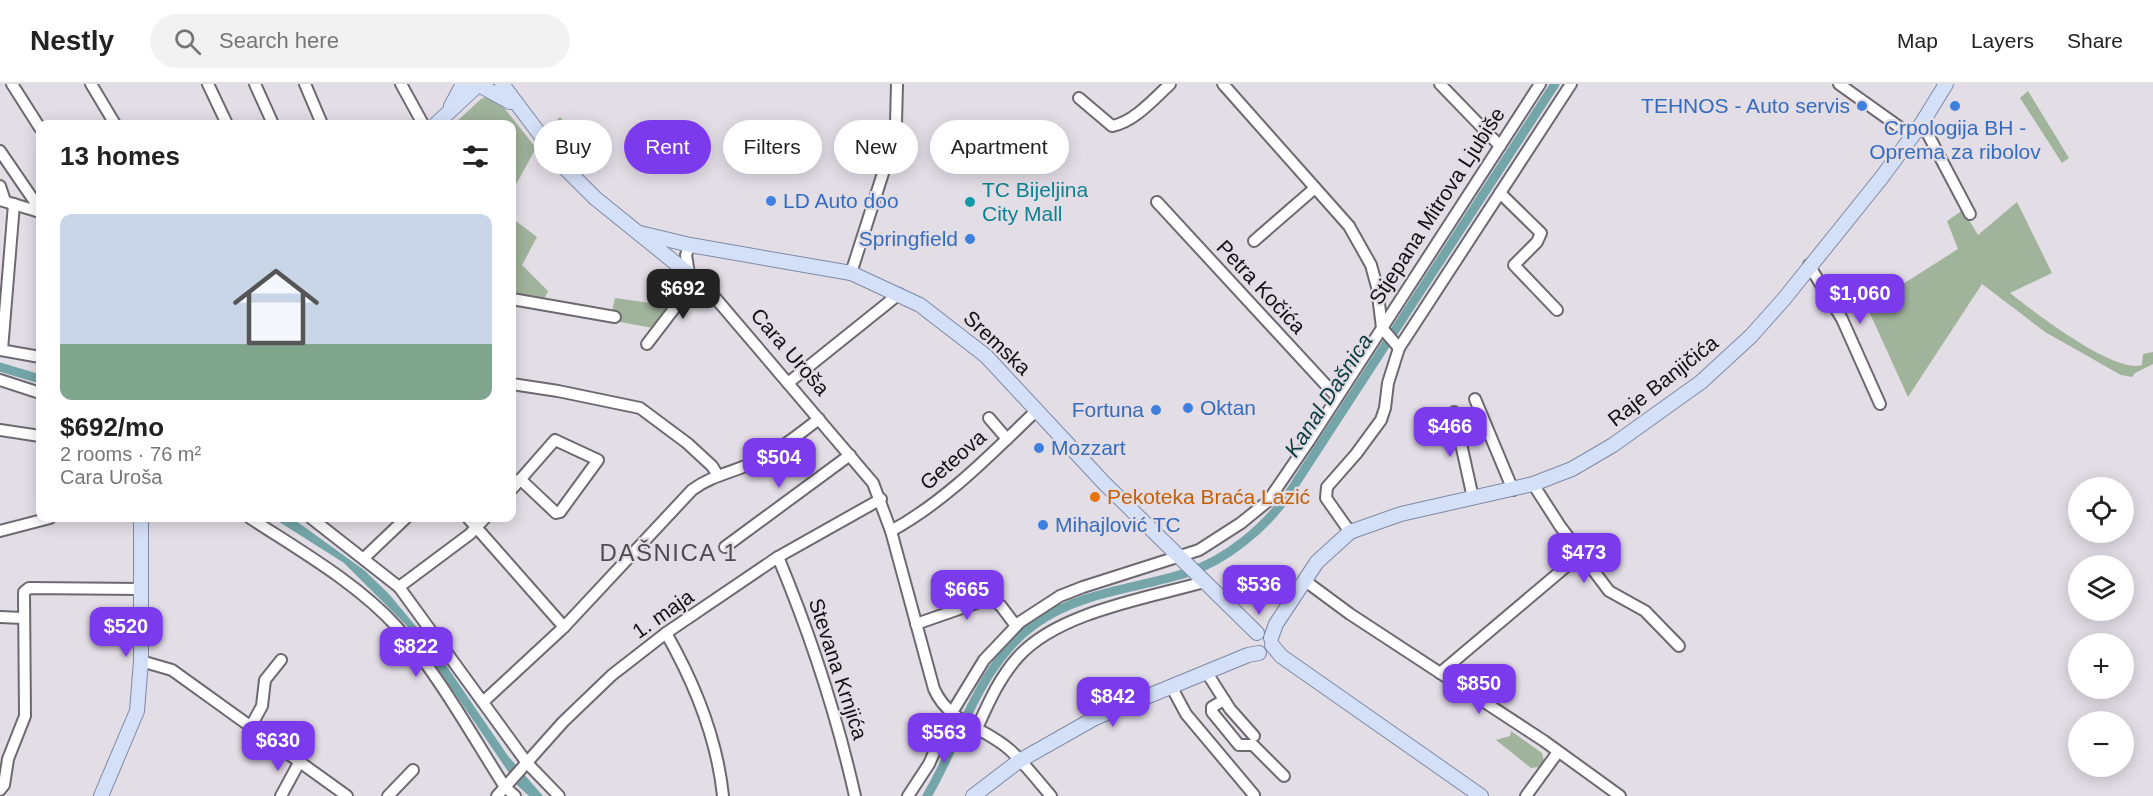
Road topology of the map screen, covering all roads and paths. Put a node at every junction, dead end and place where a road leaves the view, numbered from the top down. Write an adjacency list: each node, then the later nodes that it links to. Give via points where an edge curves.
1 (12, 84): 27 (street)
2 (91, 84): 21 (street)
3 (208, 84): 22 (street)
4 (255, 84): 23 (street)
5 (305, 84): 24 (street)
6 (401, 84): 25 (street)
7 (463, 84): 20 (main road)
8 (502, 84): 19 (main road)
9 (897, 84): 44 (street, via 892,142)
10 (1170, 84): 18 (street, via 1119,125 1112,126)
11 (1223, 84): 33 (street)
12 (1440, 84): 30 (street)
13 (1540, 84): 30 (street, Stjepana Mitrova Ljubiše)
14 (1571, 84): 34 (street)
15 (1839, 84): 29 (street)
16 (1946, 84): 28 (main road, Raje Banjičića)
17 (480, 85): 19 (main road, via 503,96); 20 (main road)
18 (1079, 98)
19 (520, 111): 40 (main road, via 573,176)
20 (448, 114): 26 (main road)
21 (113, 120)
22 (225, 120)
23 (271, 120)
24 (320, 120)
25 (421, 120)
26 (441, 120)
27 (36, 122)
28 (1922, 123): 29 (main road, Raje Banjičića); 39 (street)
29 (1912, 136): 43 (main road, Raje Banjičića)
30 (1500, 147): 50 (street, Stjepana Mitrova Ljubiše)
31 (0, 151): 37 (street)
32 (0, 186): 35 (street)
33 (1315, 188): 41 (street, Petra Kočića); 50 (street, via 1349,226 1366,255)
34 (1500, 193): 48 (street, via 1541,233 1514,265); 52 (street)
35 (6, 202): 38 (street); 53 (street)
36 (1157, 202): 59 (street, Petra Kočića)
37 (36, 204)
38 (36, 211)
39 (1970, 214)
40 (640, 233): 42 (main road, Sremska); 45 (main road)
41 (1254, 241)
42 (690, 245): 44 (main road, Sremska); 45 (street, via 687,255)
43 (1809, 265): 61 (street, via 1842,319); 73 (main road, Raje Banjičića, via 1751,336 1701,382 1587,462)
44 (851, 273): 46 (main road, Sremska)
45 (693, 277): 51 (street); 56 (street, Cara Uroša)
46 (899, 294): 56 (street); 62 (main road, Sremska, via 920,305 986,356)
47 (516, 300): 49 (street)
48 (1557, 310)
49 (615, 317)
50 (1385, 330): 52 (street); 59 (street, Stjepana Mitrova Ljubiše)
51 (647, 344)
52 (1397, 345): 87 (street, via 1381,420 1325,492)
53 (1, 350): 54 (street)
54 (36, 356)
55 (0, 380): 58 (street)
56 (788, 382): 65 (street, Cara Uroša)
57 (516, 385): 70 (street, via 640,408 687,443)
58 (36, 392)
59 (1337, 397): 91 (street, Stjepana Mitrova Ljubiše, via 1268,501 1217,540)
60 (1475, 399): 74 (street)
61 (1880, 404)
62 (1036, 411): 68 (street, Geteova); 91 (main road, Sremska)
63 (1454, 412): 75 (street)
64 (989, 418): 68 (street)
65 (819, 419): 69 (street, Cara Uroša); 70 (street, via 790,443 761,459 735,472)
66 (0, 429): 67 (street)
67 (36, 435)
68 (1007, 439): 86 (street, Geteova, via 941,498)
69 (850, 455): 76 (street, Cara Uroša); 88 (street)
70 (717, 474): 101 (street, via 674,508)
71 (520, 479): 71 (street, via 555,440 598,460 556,513); 72 (street)
72 (516, 484)
73 (1533, 484): 74 (main road, Raje Banjičića); 89 (street)
74 (1513, 490): 75 (main road, Raje Banjičića)
75 (1473, 498): 87 (main road, Raje Banjičića, via 1401,514)
76 (881, 499): 86 (street, Cara Uroša); 90 (street, 1. maja)
77 (36, 522): 85 (street)
78 (141, 522): 96 (main road)
79 (256, 522): 122 (street, via 346,581 396,627 435,678)
80 (326, 522): 92 (street)
81 (402, 522): 92 (street)
82 (472, 522): 84 (street)
83 (481, 522): 84 (street)
84 (477, 527): 95 (street); 101 (street)
85 (0, 531)
86 (891, 531): 99 (street, Cara Uroša)
87 (1350, 532): 94 (main road, Raje Banjičića, via 1326,551)
88 (725, 547)
89 (1581, 554): 104 (street, via 1609,591 1646,611); 108 (street)
90 (778, 557): 102 (street, 1. maja); 132 (street, Stevana Krnjića, via 827,683)
91 (1178, 557): 93 (main road, Sremska); 100 (street, Stjepana Mitrova Ljubiše, via 1068,593)
92 (364, 558): 95 (street)
93 (1201, 580): 103 (main road, Sremska); 114 (street, via 1073,620 1042,638 1019,656 997,685)
94 (1304, 580): 103 (main road, Raje Banjičića); 108 (street)
95 (399, 587): 111 (street)
96 (141, 589): 98 (street, via 29,588 22,594); 106 (main road)
97 (0, 617): 98 (street)
98 (23, 618): 123 (street, via 26,716)
99 (916, 624): 100 (street, via 991,598); 112 (street, Cara Uroša, via 934,689 940,703)
100 (1016, 626): 112 (street, Stjepana Mitrova Ljubiše, via 984,660)
101 (564, 627): 111 (street)
102 (666, 633): 119 (street, 1. maja, via 598,688); 131 (street, via 707,722)
103 (1260, 643): 107 (main road); 136 (main road, Sremska)
104 (1679, 646)
105 (281, 660): 113 (street, via 265,680 262,706)
106 (141, 661): 113 (street, via 172,670); 125 (main road, via 137,711)
107 (1208, 673): 109 (main road); 110 (street)
108 (1440, 673): 116 (street)
109 (1171, 686): 118 (main road, via 1095,718); 124 (street, via 1186,714)
110 (1224, 699): 115 (street); 121 (street, via 1212,706 1212,712 1239,745 1253,745)
111 (483, 702): 119 (street)
112 (953, 715): 114 (street, Cara Uroša); 133 (street, Stjepana Mitrova Ljubiše)
113 (251, 726): 117 (street)
114 (976, 728): 118 (street, Cara Uroša)
115 (1254, 736)
116 (1558, 752): 137 (street); 138 (street)
117 (300, 761): 126 (street); 127 (street)
118 (1019, 761): 134 (main road); 135 (street, Cara Uroša)
119 (524, 766): 122 (street, 1. maja); 130 (street)
120 (413, 770): 128 (street)
121 (1284, 776)
122 (503, 789): 129 (street)
123 (0, 790)
124 (1254, 795)
125 (101, 796)
126 (281, 796)
127 (347, 796)
128 (388, 796)
129 (515, 796)
130 (559, 796)
131 (723, 796)
132 (855, 796)
133 (908, 796)
134 (973, 796)
135 (1052, 796)
136 (1481, 796)
137 (1526, 796)
138 (1620, 796)

